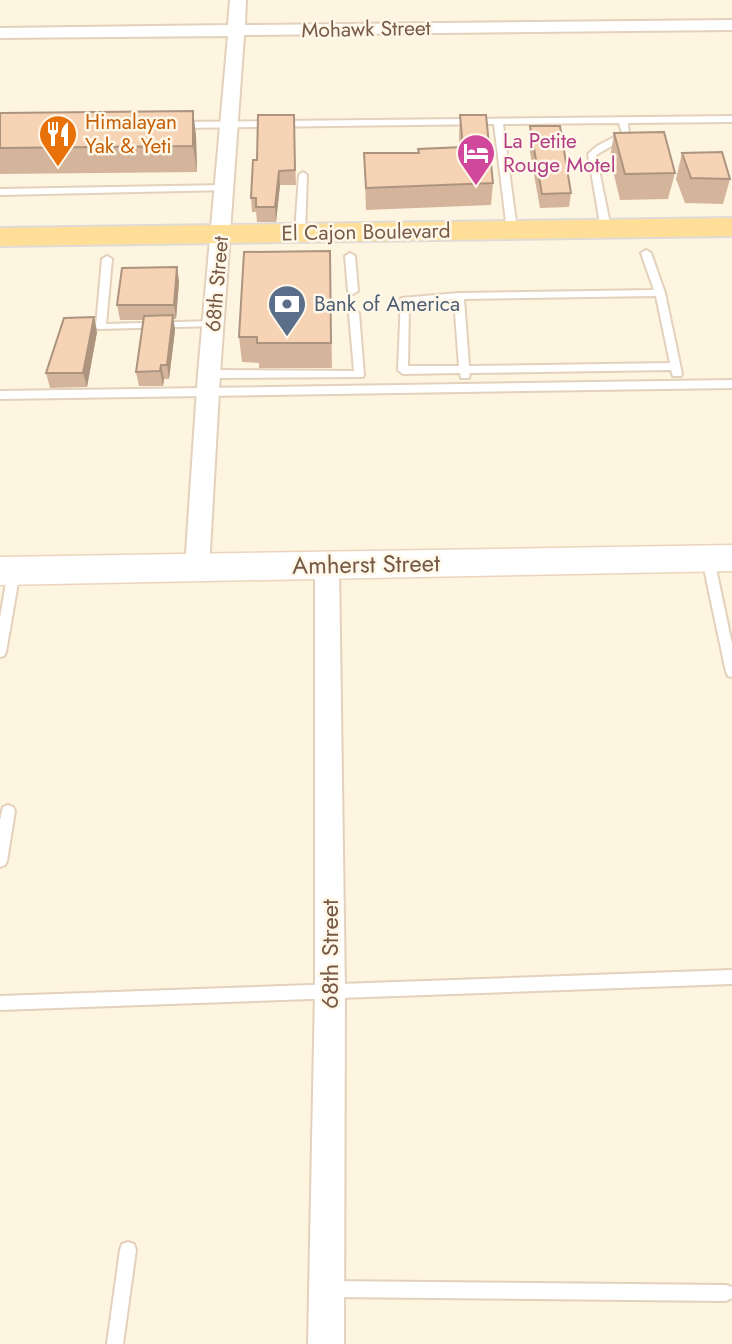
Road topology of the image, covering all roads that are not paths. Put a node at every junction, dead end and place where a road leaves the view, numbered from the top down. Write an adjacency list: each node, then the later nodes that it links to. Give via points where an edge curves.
1 (238, 0): 3 (street, 68th Street)
2 (732, 25): 3 (street, Mohawk Street)
3 (237, 30): 4 (street, Mohawk Street); 8 (street, 68th Street)
4 (0, 33)
5 (732, 119): 6 (lane)
6 (623, 120): 7 (lane); 14 (lane, via 623,138 592,154)
7 (498, 121): 8 (lane); 15 (lane)
8 (231, 124): 9 (lane); 11 (street, 68th Street)
9 (165, 125)
10 (303, 175): 16 (lane)
11 (226, 188): 12 (lane); 18 (street, 68th Street)
12 (0, 192)
13 (732, 227): 14 (main road, El Cajon Boulevard)
14 (606, 229): 15 (main road, El Cajon Boulevard)
15 (512, 230): 16 (main road, El Cajon Boulevard)
16 (300, 232): 18 (main road, El Cajon Boulevard)
17 (0, 237): 18 (main road, El Cajon Boulevard)
18 (220, 246): 21 (main road, El Cajon Boulevard); 22 (main road, El Cajon Boulevard); 28 (street, 68th Street)
19 (732, 252): 20 (main road, El Cajon Boulevard)
20 (646, 253): 21 (main road, El Cajon Boulevard); 25 (lane)
21 (350, 256): 24 (lane)
22 (107, 259): 23 (main road, El Cajon Boulevard); 28 (lane, via 101,327)
23 (0, 261)
24 (353, 291)
25 (660, 293): 26 (lane); 29 (lane)
26 (459, 296): 30 (lane); 30 (lane, via 404,300 403,370)
27 (354, 313): 31 (lane, via 359,375)
28 (214, 324): 31 (street, 68th Street)
29 (675, 366): 30 (lane); 33 (lane)
30 (465, 370): 34 (lane)
31 (209, 383): 34 (lane); 35 (lane); 38 (street, 68th Street)
32 (732, 384): 33 (lane)
33 (679, 385): 34 (lane)
34 (466, 386)
35 (0, 395)
36 (720, 559): 37 (street, Amherst Street); 41 (lane)
37 (327, 565): 38 (street, Amherst Street); 45 (street, 68th Street)
38 (197, 568): 39 (street, Amherst Street)
39 (7, 570): 40 (lane)
40 (0, 652)
41 (732, 672)
42 (8, 811): 43 (lane)
43 (0, 861)
44 (732, 977): 45 (lane)
45 (330, 991): 46 (lane); 48 (street, 68th Street)
46 (0, 1003)
47 (128, 1250): 50 (lane)
48 (327, 1289): 49 (lane); 51 (street, 68th Street)
49 (726, 1293)
50 (115, 1344)
51 (326, 1344)

